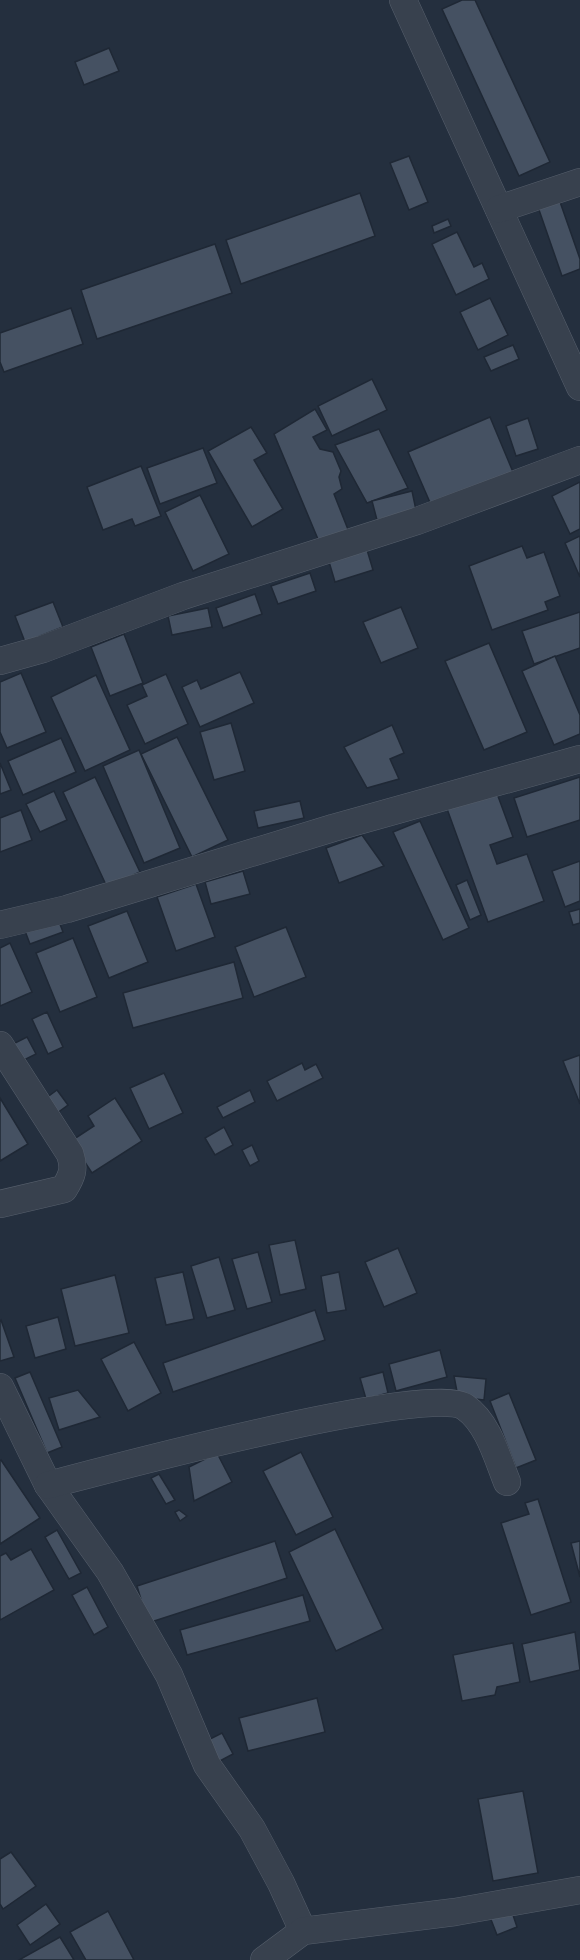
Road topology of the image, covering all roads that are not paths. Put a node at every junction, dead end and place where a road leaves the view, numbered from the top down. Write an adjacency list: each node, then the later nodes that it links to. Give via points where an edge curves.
1 (403, 0): 3 (street)
2 (580, 182): 3 (street)
3 (499, 210): 4 (street)
4 (580, 387)
5 (580, 460): 6 (street, via 417,521 183,596 43,649)
6 (0, 661)
7 (580, 759): 8 (street, via 333,828 67,909)
8 (0, 925)
9 (0, 1045): 10 (street, via 74,1166 63,1189)
10 (0, 1204)
11 (0, 1388): 13 (street)
12 (507, 1482): 13 (street, via 484,1429 465,1407 449,1403 314,1421)
13 (48, 1485): 15 (street, via 110,1572 169,1675 207,1765 252,1829)
14 (580, 1890): 15 (street, via 455,1912)
15 (303, 1931): 16 (street)
16 (264, 1960)

